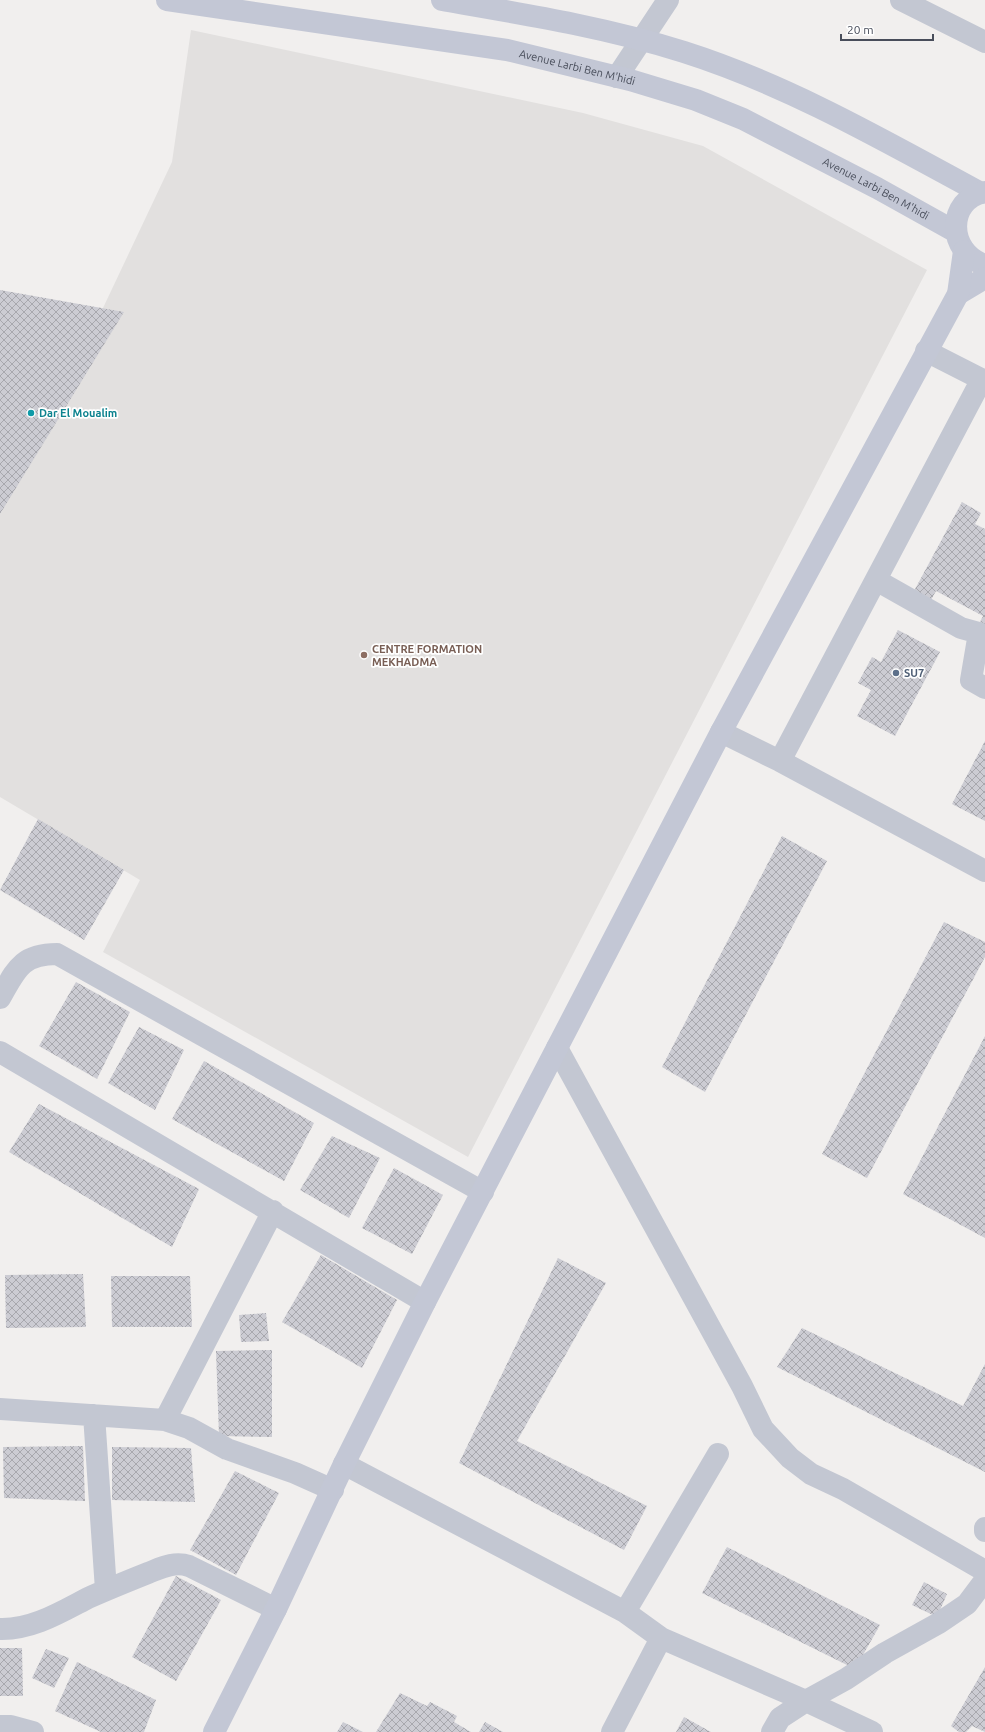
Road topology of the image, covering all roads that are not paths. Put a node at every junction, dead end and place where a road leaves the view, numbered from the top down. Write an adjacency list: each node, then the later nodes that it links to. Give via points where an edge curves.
1 (167, 0): 7 (main road, Avenue Larbi Ben M'hidi, via 507,50)
2 (442, 0): 5 (main road, via 598,28)
3 (668, 0): 5 (street)
4 (901, 0): 6 (street)
5 (641, 40): 7 (street); 8 (main road, via 711,61 786,92)
6 (985, 42)
7 (617, 77): 9 (main road, Avenue Larbi Ben M'hidi, via 696,100 743,119 877,188)
8 (983, 193): 9 (main road, via 970,199 962,208 957,220)
9 (960, 242): 10 (main road, Avenue Larbi Ben M'hidi, via 976,262); 12 (main road)
10 (985, 265)
11 (985, 278): 12 (main road)
12 (958, 294): 13 (main road)
13 (926, 351): 14 (street); 17 (main road)
14 (983, 380): 15 (street)
15 (876, 580): 16 (street, via 961,628 978,633 971,680); 18 (street)
16 (985, 688)
17 (721, 732): 18 (street); 21 (main road)
18 (780, 761): 19 (street)
19 (985, 871)
20 (0, 998): 23 (street, via 14,973 28,959 42,954 57,954)
21 (557, 1048): 23 (main road); 34 (street, via 763,1429 790,1458 811,1474 843,1488)
22 (0, 1052): 24 (street)
23 (483, 1192): 25 (main road)
24 (273, 1211): 25 (street); 28 (street)
25 (425, 1302): 30 (main road)
26 (0, 1408): 27 (street)
27 (94, 1415): 28 (street); 36 (street)
28 (165, 1420): 31 (street, via 189,1428 228,1449 295,1473)
29 (718, 1454): 38 (street)
30 (344, 1464): 31 (main road); 38 (street)
31 (333, 1490): 37 (main road)
32 (985, 1528): 33 (street)
33 (985, 1532)
34 (985, 1571)
35 (985, 1580): 41 (street, via 967,1604 939,1623)
36 (106, 1590): 37 (street, via 182,1563); 39 (street, via 37,1623 11,1630)
37 (276, 1610): 44 (main road)
38 (625, 1612): 40 (street)
39 (0, 1629)
40 (661, 1638): 41 (street); 45 (street)
41 (806, 1701): 46 (street, via 780,1718); 47 (street)
42 (0, 1726): 43 (street)
43 (33, 1732)
44 (214, 1732)
45 (612, 1732)
46 (772, 1732)
47 (872, 1732)

